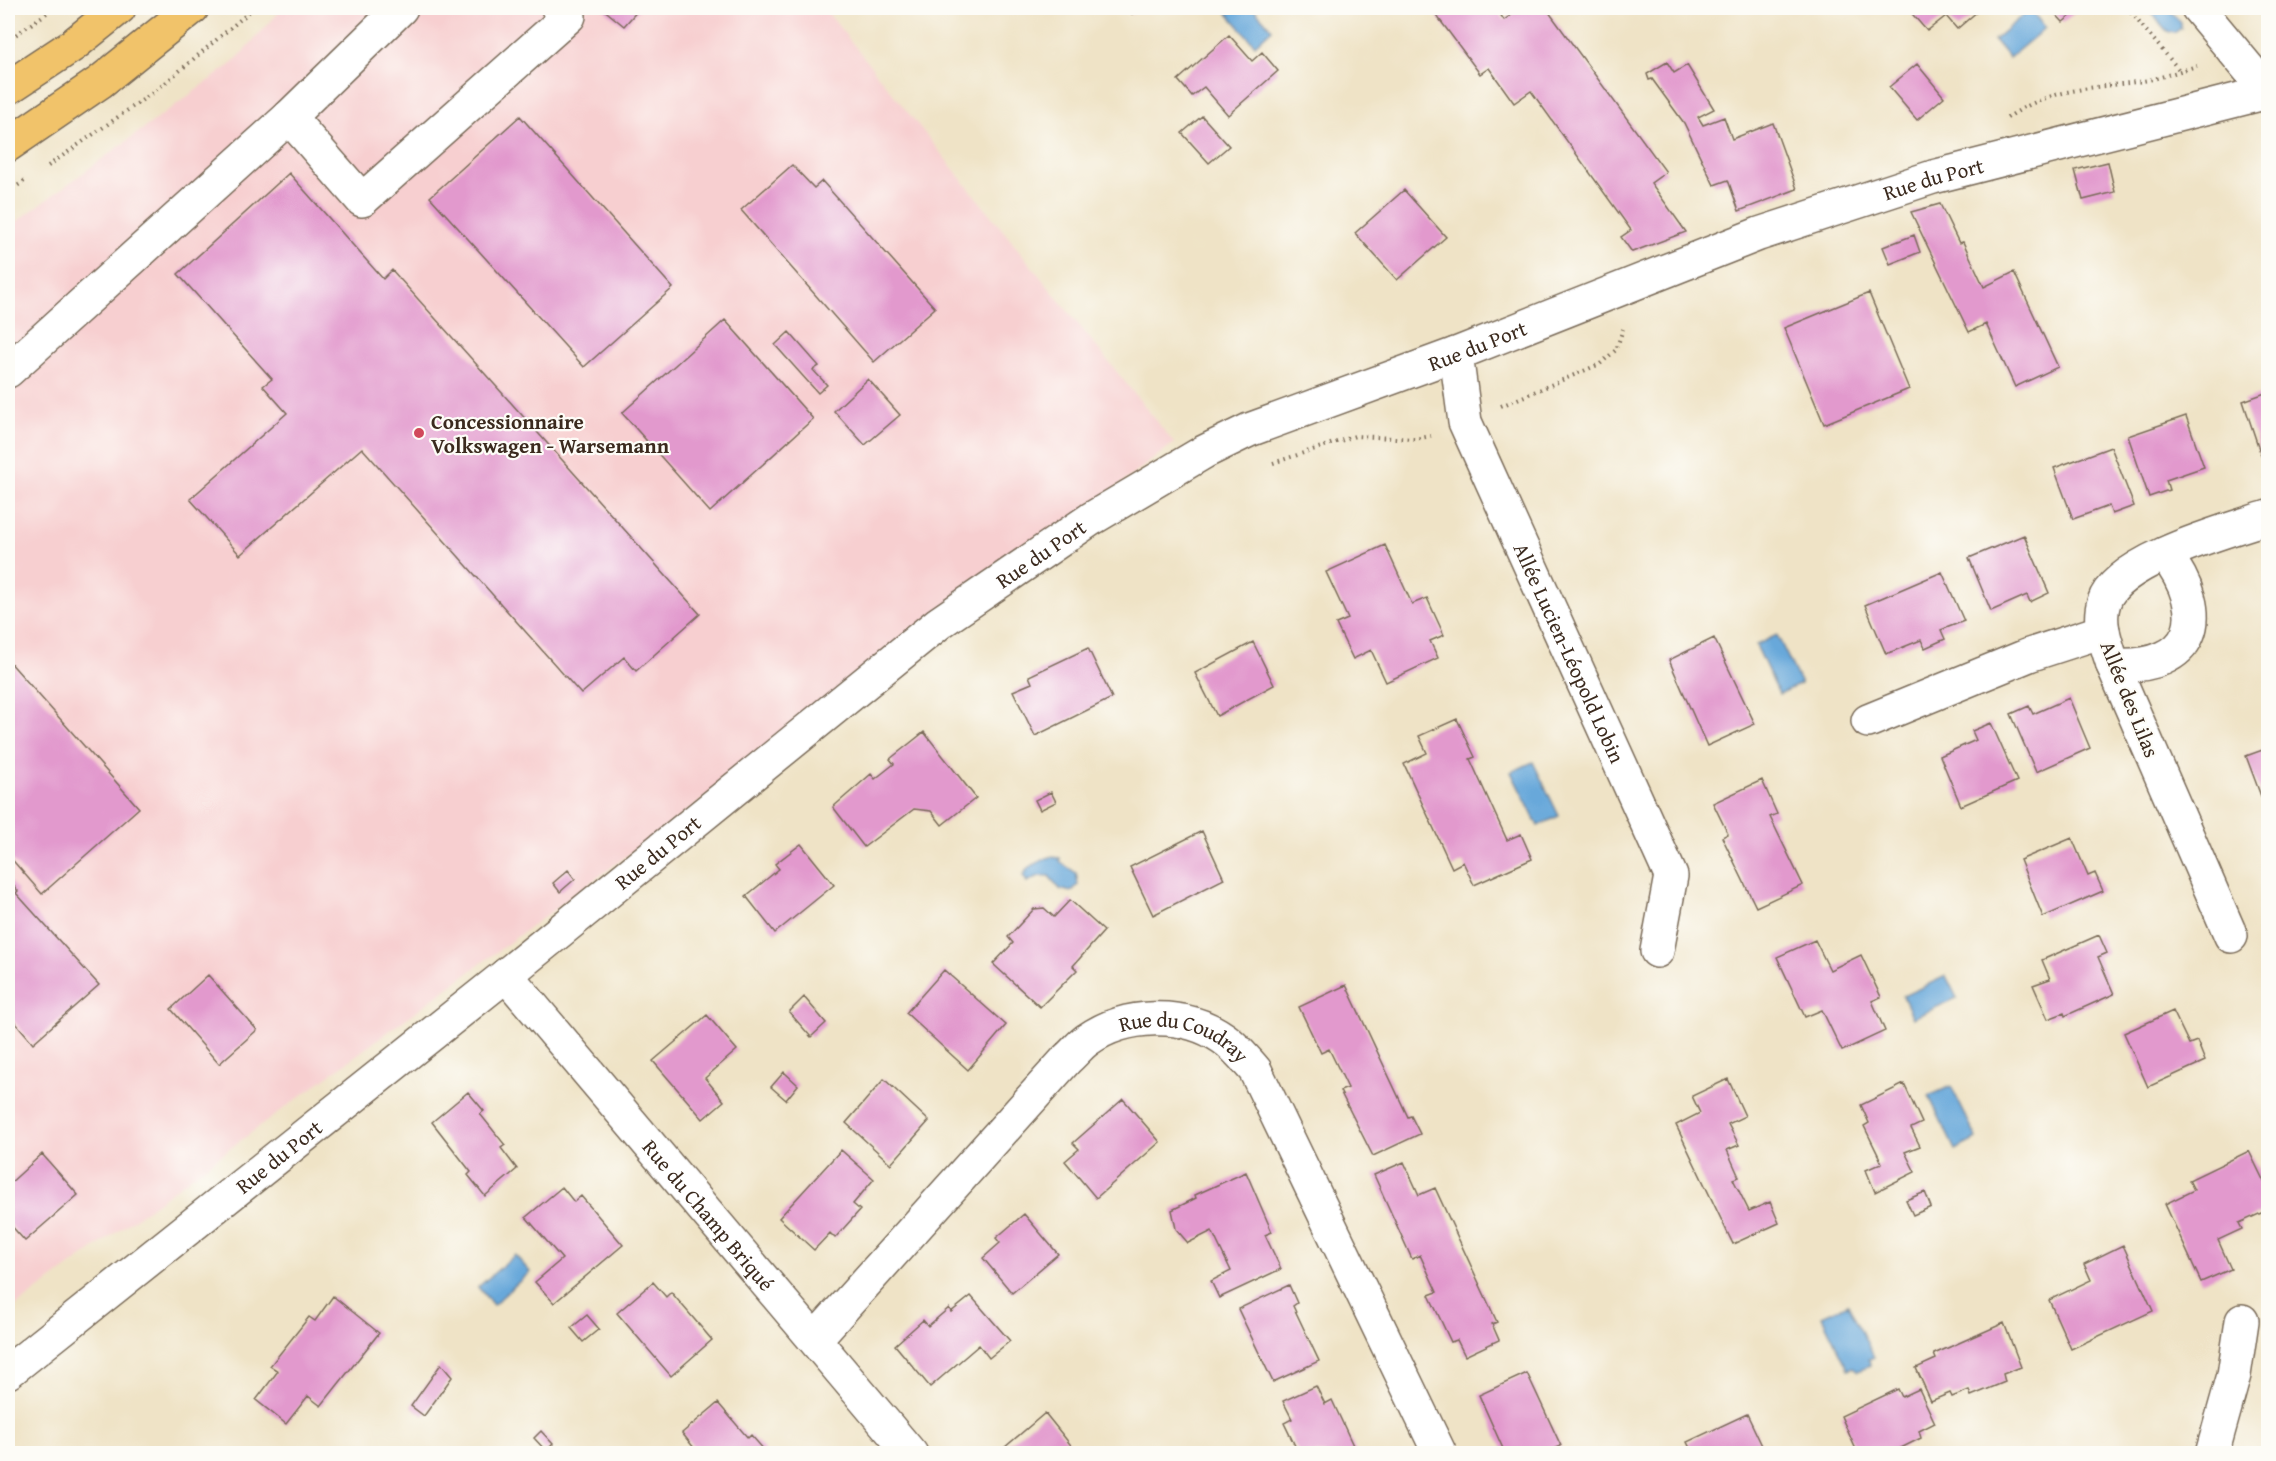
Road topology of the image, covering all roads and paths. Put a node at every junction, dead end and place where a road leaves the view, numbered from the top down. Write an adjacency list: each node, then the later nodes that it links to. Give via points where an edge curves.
1 (54, 8): 9 (path)
2 (119, 8): 13 (main road, via 73,45)
3 (192, 8): 18 (main road, via 100,82)
4 (254, 8): 14 (path)
5 (401, 8): 16 (street)
6 (558, 8): 16 (street, via 569,16 362,200)
7 (2127, 8): 11 (path)
8 (2199, 8): 10 (street)
9 (8, 40)
10 (2237, 54): 11 (path); 15 (street)
11 (2180, 71): 12 (path); 17 (path, via 2047,95)
12 (2185, 77)
13 (8, 88)
14 (158, 89)
15 (2268, 92): 19 (street, Rue du Port, via 1933,177 1759,234)
16 (289, 117): 20 (street)
17 (2002, 121)
18 (8, 145)
19 (1456, 354): 27 (street, Allée Lucien-Léopold Lobin, via 1465,422 1671,876); 28 (street, Rue du Port, via 1249,430 1091,519 939,623)
20 (8, 371)
21 (2268, 517): 22 (street, Allée des Lilas)
22 (2166, 554): 23 (street, Allée des Lilas, via 2112,587 2102,612); 24 (street, via 2189,598 2188,635 2176,652 2165,658 2133,666)
23 (2103, 631): 24 (street, Allée des Lilas); 25 (street, via 2029,656)
24 (2113, 665): 26 (street, Allée des Lilas)
25 (1868, 722)
26 (2231, 936)
27 (1657, 951)
28 (506, 975): 30 (street, Rue du Champ Briqué); 31 (street, Rue du Port)
29 (2242, 1321): 34 (street, via 2234,1374)
30 (816, 1338): 32 (street, Rue du Champ Briqué); 33 (street, Rue du Coudray, via 1087,1040 1131,1022 1175,1020 1221,1036 1255,1070)
31 (8, 1372)
32 (911, 1454)
33 (1440, 1454)
34 (2212, 1454)

